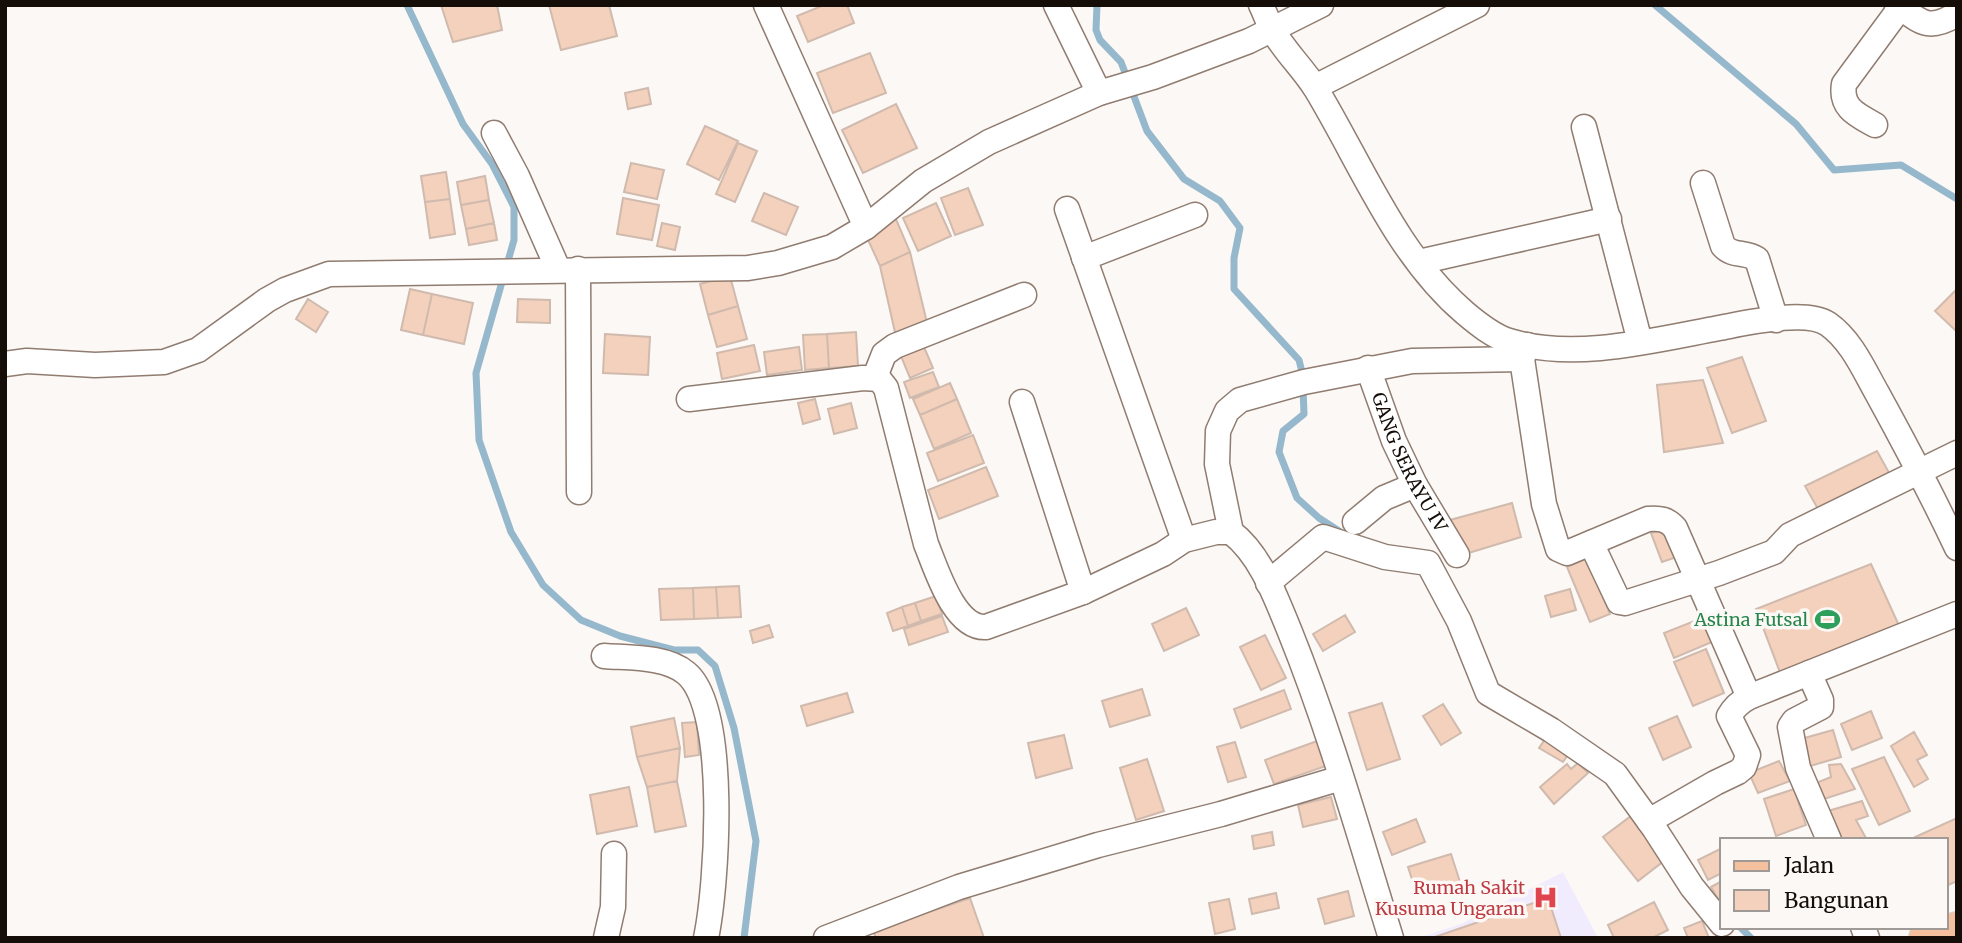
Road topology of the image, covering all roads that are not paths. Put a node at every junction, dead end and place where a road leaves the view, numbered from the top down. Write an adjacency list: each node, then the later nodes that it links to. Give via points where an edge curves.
1 (766, 5): 18 (street)
2 (1056, 5): 10 (street)
3 (1261, 5): 8 (street)
4 (1321, 5): 8 (street)
5 (1476, 5): 9 (street)
6 (1898, 6): 7 (street, via 1931,25); 11 (street, via 1843,84 1843,99 1852,113)
7 (1957, 14)
8 (1273, 31): 9 (street); 10 (street)
9 (1315, 87): 20 (street, via 1384,211)
10 (1099, 93): 18 (street, via 989,142 923,181)
11 (1875, 125)
12 (1584, 127): 17 (street)
13 (494, 133): 21 (street)
14 (1703, 183): 23 (street, via 1723,246 1731,253 1756,258)
15 (1067, 209): 19 (street)
16 (1195, 215): 19 (street)
17 (1609, 219): 20 (street); 24 (street)
18 (866, 227): 21 (street, via 832,247 748,268)
19 (1084, 258): 37 (street)
20 (1419, 262): 25 (street, via 1481,327)
21 (568, 269): 26 (street, via 328,274 285,290 198,350 164,362); 34 (street)
22 (1024, 295): 28 (street, via 891,348)
23 (1776, 320): 24 (street); 32 (street, via 1817,319 1842,336)
24 (1640, 342): 25 (street)
25 (1524, 352): 27 (street); 38 (street, via 1544,504 1558,549 1567,553)
26 (5, 364)
27 (1368, 368): 33 (street, GANG SERAYU IV); 36 (street, via 1240,400 1227,411 1220,422 1217,464)
28 (875, 377): 29 (street); 43 (street, via 887,388 926,544 960,615 986,627)
29 (689, 399)
30 (1023, 402): 43 (street)
31 (1957, 453): 32 (street)
32 (1920, 471): 39 (street); 41 (street, via 1790,535 1774,552)
33 (1415, 485): 35 (street, via 1384,498); 40 (street, GANG SERAYU IV)
34 (579, 492)
35 (1355, 522)
36 (1231, 532): 37 (street); 42 (street, via 1242,540)
37 (1184, 540): 43 (street)
38 (1591, 543): 41 (street, via 1619,602); 41 (street, via 1660,518 1675,528)
39 (1957, 548)
40 (1457, 555)
41 (1696, 580): 47 (street)
42 (1268, 583): 48 (street, via 1306,671); 49 (street, via 1323,537 1385,557 1428,563 1459,621 1488,693 1615,774)
43 (1083, 592)
44 (1957, 614): 46 (street)
45 (604, 656): 55 (street, via 653,660 680,668 694,681 702,699 716,786 716,849)
46 (1809, 673): 47 (street); 50 (street, via 1821,707 1794,722 1791,730 1798,768)
47 (1749, 696): 49 (street, via 1729,716 1748,755 1744,767)
48 (1341, 778): 56 (street, via 959,887); 57 (street)
49 (1655, 818): 52 (street, via 1692,887)
50 (1828, 838)
51 (614, 854): 54 (street, via 613,907)
52 (1720, 920)
53 (1957, 928): 58 (main road)
54 (606, 938)
55 (706, 938)
56 (826, 938)
57 (1391, 938)
58 (1925, 938)

